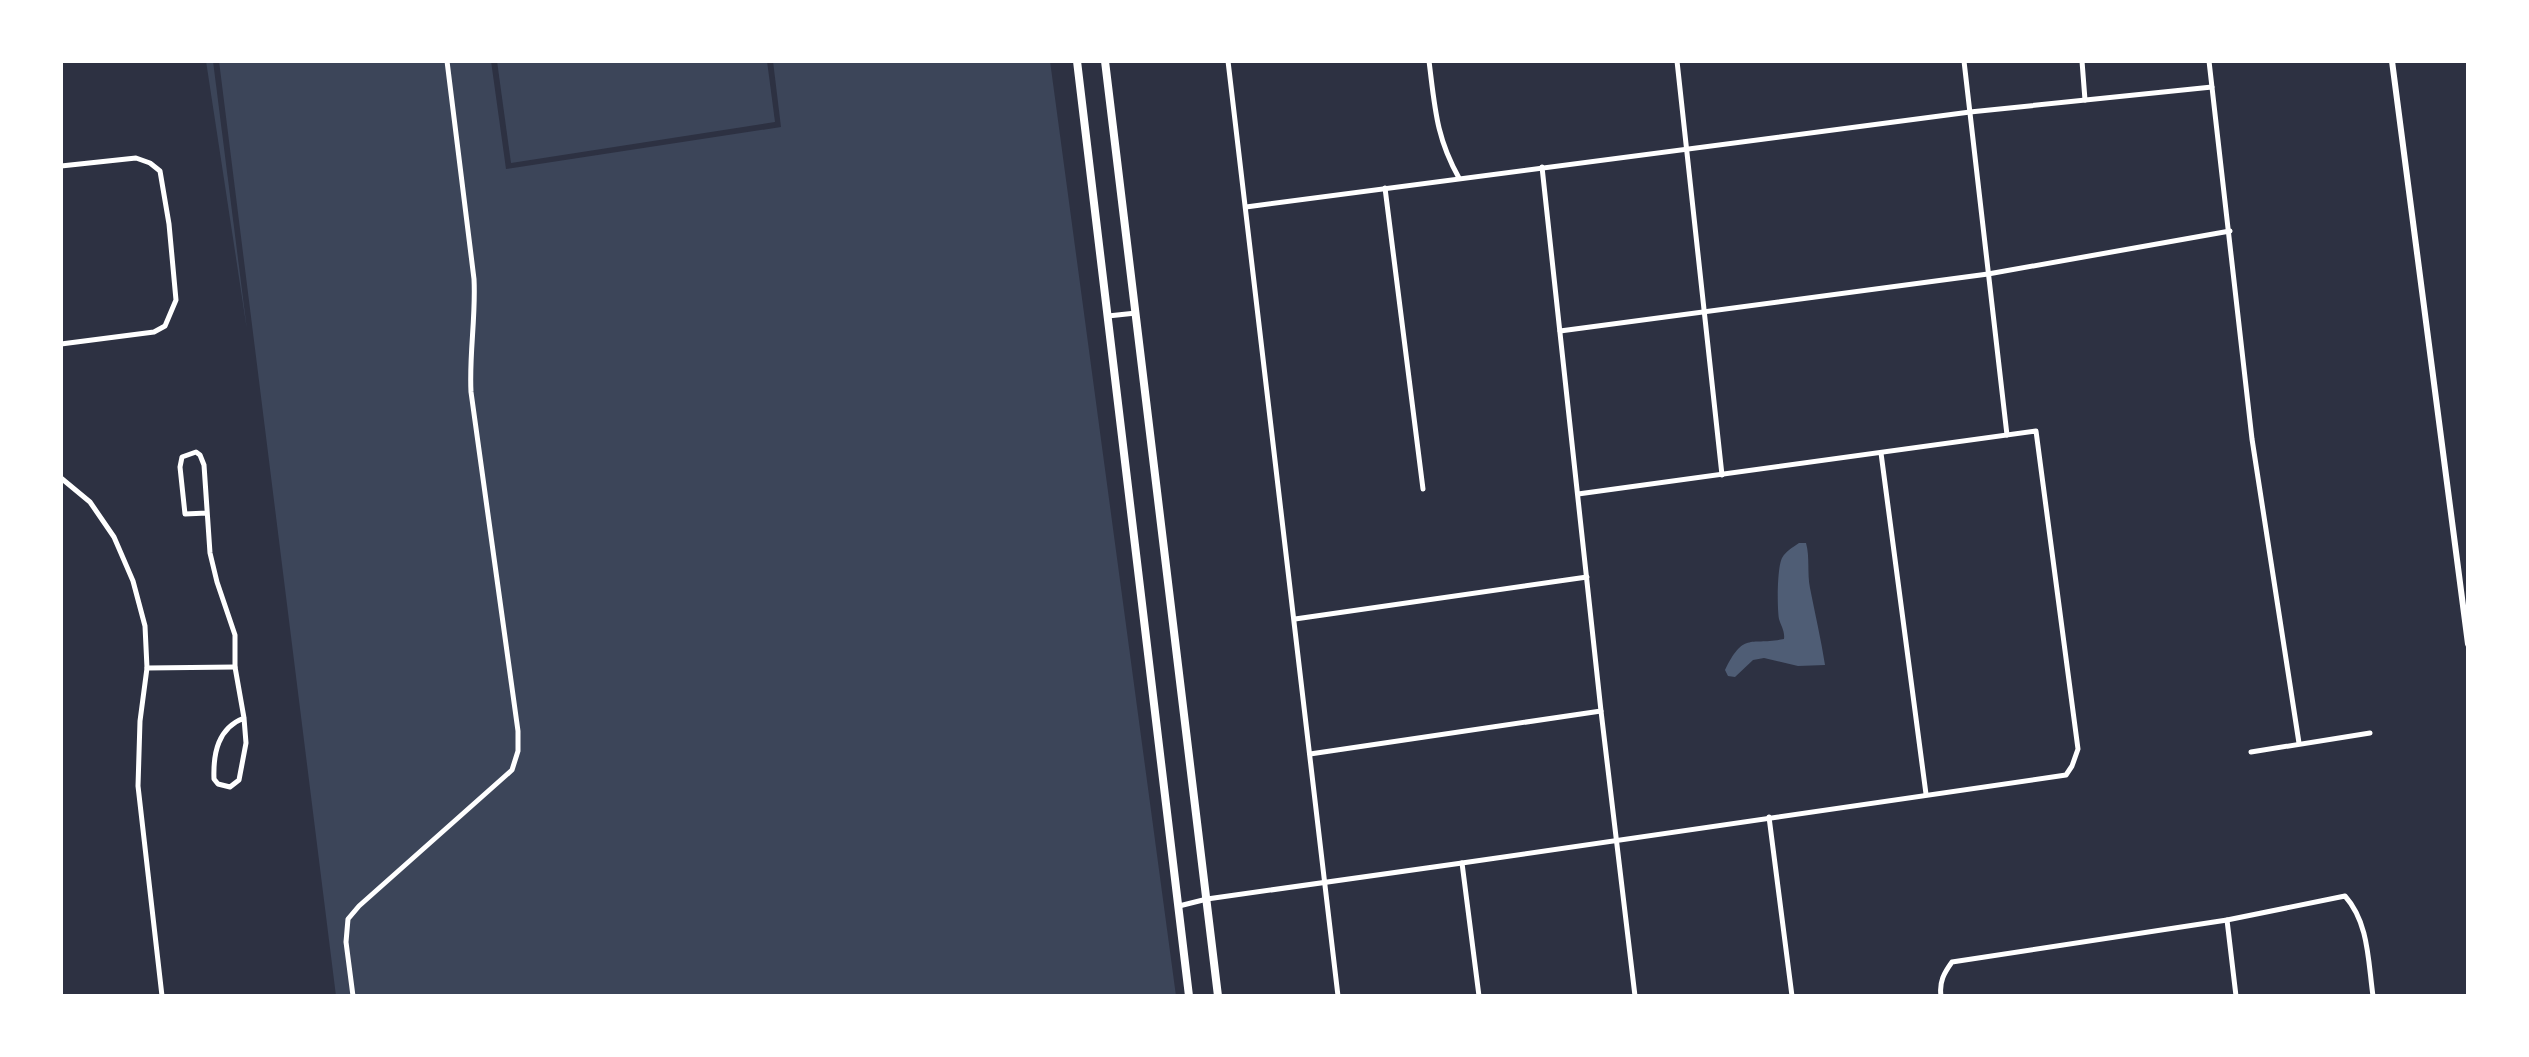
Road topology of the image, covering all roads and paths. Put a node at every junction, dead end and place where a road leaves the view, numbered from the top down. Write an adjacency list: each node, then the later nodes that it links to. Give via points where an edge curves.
1 (447, 61): 55 (street, via 474,279 471,392 519,751 512,769 348,919)
2 (1077, 61): 24 (main road)
3 (1105, 61): 23 (main road)
4 (1228, 61): 19 (street)
5 (1429, 61): 17 (street, via 1437,128)
6 (1677, 61): 14 (street)
7 (1964, 61): 13 (street)
8 (2082, 61): 12 (street)
9 (2209, 61): 11 (street)
10 (2392, 61): 35 (street)
11 (2212, 87): 12 (street); 20 (street)
12 (2085, 100): 13 (street)
13 (1970, 112): 14 (street); 21 (street)
14 (1687, 149): 16 (street); 22 (street)
15 (61, 166): 26 (street, via 136,159 160,171 176,300 165,326 154,332)
16 (1542, 167): 17 (street); 25 (street)
17 (1460, 178): 18 (street)
18 (1385, 188): 19 (street); 31 (street)
19 (1246, 207): 36 (street)
20 (2230, 231): 21 (street); 43 (street, via 2252,439)
21 (1988, 274): 22 (street); 27 (street)
22 (1704, 312): 25 (street); 29 (street)
23 (1136, 313): 24 (street); 51 (main road)
24 (1108, 316): 52 (main road)
25 (1560, 331): 32 (street)
26 (61, 344)
27 (2007, 435): 28 (street); 46 (street, via 2036,430 2078,749 2066,775)
28 (1881, 453): 29 (street); 46 (street)
29 (1722, 475): 32 (street)
30 (61, 478): 39 (street, via 90,502 114,537 145,626)
31 (1423, 489)
32 (1578, 494): 34 (street)
33 (207, 513): 33 (street, via 204,465 200,455 190,453 182,457 180,467 186,514); 38 (street, via 210,553 235,635)
34 (1587, 577): 36 (street); 40 (street)
35 (2466, 615): 37 (street)
36 (1294, 619): 45 (street)
37 (2468, 643)
38 (235, 667): 39 (street); 41 (street)
39 (147, 668): 54 (street, via 138,786)
40 (1601, 711): 45 (street); 48 (street)
41 (244, 718): 41 (street, via 223,732 214,761 218,784 230,787 239,780 246,743)
42 (2370, 733): 43 (street)
43 (2299, 743): 44 (street)
44 (2251, 752)
45 (1310, 754): 50 (street)
46 (1926, 794): 47 (street)
47 (1769, 817): 48 (street); 61 (street)
48 (1616, 841): 49 (street); 60 (street)
49 (1462, 863): 50 (street); 59 (street)
50 (1324, 883): 51 (street); 58 (street)
51 (1207, 898): 52 (street); 57 (main road)
52 (1179, 906): 56 (main road)
53 (2227, 920): 62 (street, via 1952,962 1943,975); 63 (street); 64 (street, via 2344,896 2362,921)
54 (162, 996)
55 (353, 996)
56 (1189, 996)
57 (1218, 996)
58 (1338, 996)
59 (1479, 996)
60 (1636, 996)
61 (1792, 996)
62 (1941, 996)
63 (2236, 996)
64 (2373, 996)

